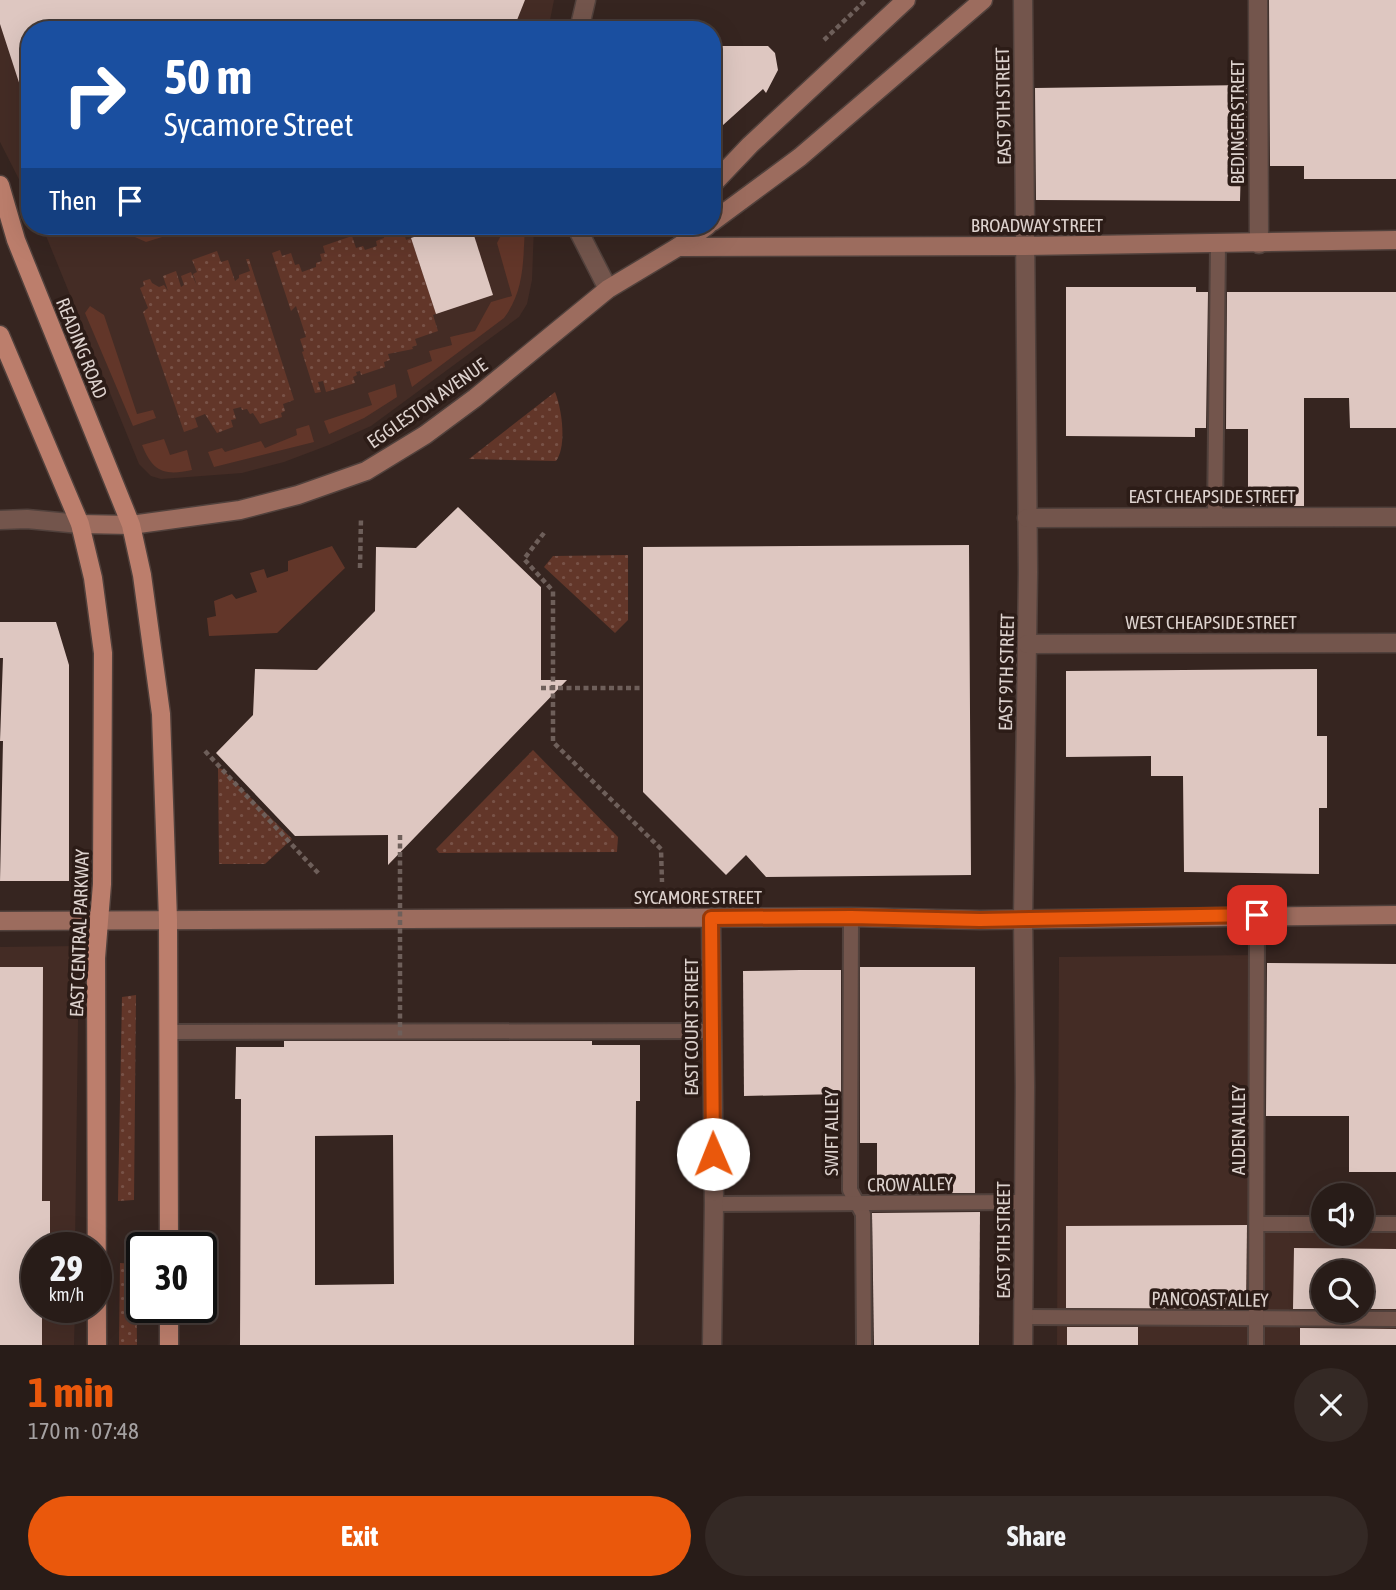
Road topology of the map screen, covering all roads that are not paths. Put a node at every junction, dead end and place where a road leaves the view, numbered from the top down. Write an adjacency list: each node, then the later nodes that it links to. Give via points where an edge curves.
1 (586, 0): 6 (street)
2 (906, 0): 7 (main road)
3 (983, 0): 9 (main road, via 800,157)
4 (1023, 0): 16 (street, EAST 9TH STREET)
5 (1258, 0): 15 (street, BEDINGER STREET)
6 (581, 21)
7 (721, 176)
8 (0, 185): 25 (main road, READING ROAD, via 16,240)
9 (721, 215)
10 (581, 235): 18 (street)
11 (684, 235): 17 (main road)
12 (695, 235): 17 (main road, EGGLESTON AVENUE)
13 (1396, 240): 15 (main road, BROADWAY STREET)
14 (1218, 244): 15 (main road, BROADWAY STREET); 16 (main road, BROADWAY STREET); 20 (lane)
15 (1259, 244)
16 (1026, 246): 17 (main road, BROADWAY STREET); 22 (street, EAST 9TH STREET)
17 (678, 247): 18 (main road, EGGLESTON AVENUE)
18 (608, 289): 25 (main road, EGGLESTON AVENUE, via 475,398 366,471 240,510)
19 (0, 335): 24 (main road)
20 (1215, 517): 21 (street, EAST CHEAPSIDE STREET); 22 (street, EAST CHEAPSIDE STREET)
21 (1396, 517)
22 (1027, 518): 27 (street, EAST 9TH STREET)
23 (0, 520): 24 (street, EGGLESTON AVENUE)
24 (80, 524): 25 (main road, EGGLESTON AVENUE); 33 (main road, EAST CENTRAL PARKWAY, via 103,653)
25 (131, 525): 34 (main road, via 161,713)
26 (1396, 643): 27 (street, WEST CHEAPSIDE STREET)
27 (1027, 644): 32 (street, EAST 9TH STREET)
28 (1257, 915): 29 (main road, SYCAMORE STREET); 32 (main road, SYCAMORE STREET); 41 (lane, ALDEN ALLEY)
29 (1396, 915)
30 (851, 917): 31 (main road, SYCAMORE STREET); 32 (main road, SYCAMORE STREET); 40 (lane, SWIFT ALLEY, via 850,1190)
31 (711, 918): 34 (main road, SYCAMORE STREET); 36 (street, EAST COURT STREET)
32 (1023, 919): 38 (street, EAST 9TH STREET)
33 (99, 920): 34 (main road, SYCAMORE STREET); 35 (main road, SYCAMORE STREET); 50 (main road, EAST CENTRAL PARKWAY)
34 (168, 920): 37 (main road)
35 (0, 921)
36 (712, 1031): 37 (lane); 39 (street, EAST COURT STREET)
37 (168, 1032): 45 (main road)
38 (1023, 1202): 40 (lane, CROW ALLEY); 46 (street, EAST 9TH STREET)
39 (714, 1204): 40 (lane, CROW ALLEY); 52 (street, EAST COURT STREET)
40 (857, 1204): 53 (lane, SWIFT ALLEY, via 863,1214)
41 (1257, 1224): 42 (lane); 47 (lane, ALDEN ALLEY)
42 (1311, 1224)
43 (1374, 1224): 44 (lane)
44 (1396, 1224)
45 (169, 1232)
46 (1024, 1317): 47 (lane, PANCOAST ALLEY); 54 (street, EAST 9TH STREET)
47 (1256, 1320): 48 (lane, PANCOAST ALLEY); 55 (lane, ALDEN ALLEY)
48 (1396, 1320)
49 (169, 1323): 51 (main road)
50 (97, 1345)
51 (169, 1345)
52 (712, 1345)
53 (864, 1345)
54 (1023, 1345)
55 (1256, 1345)

